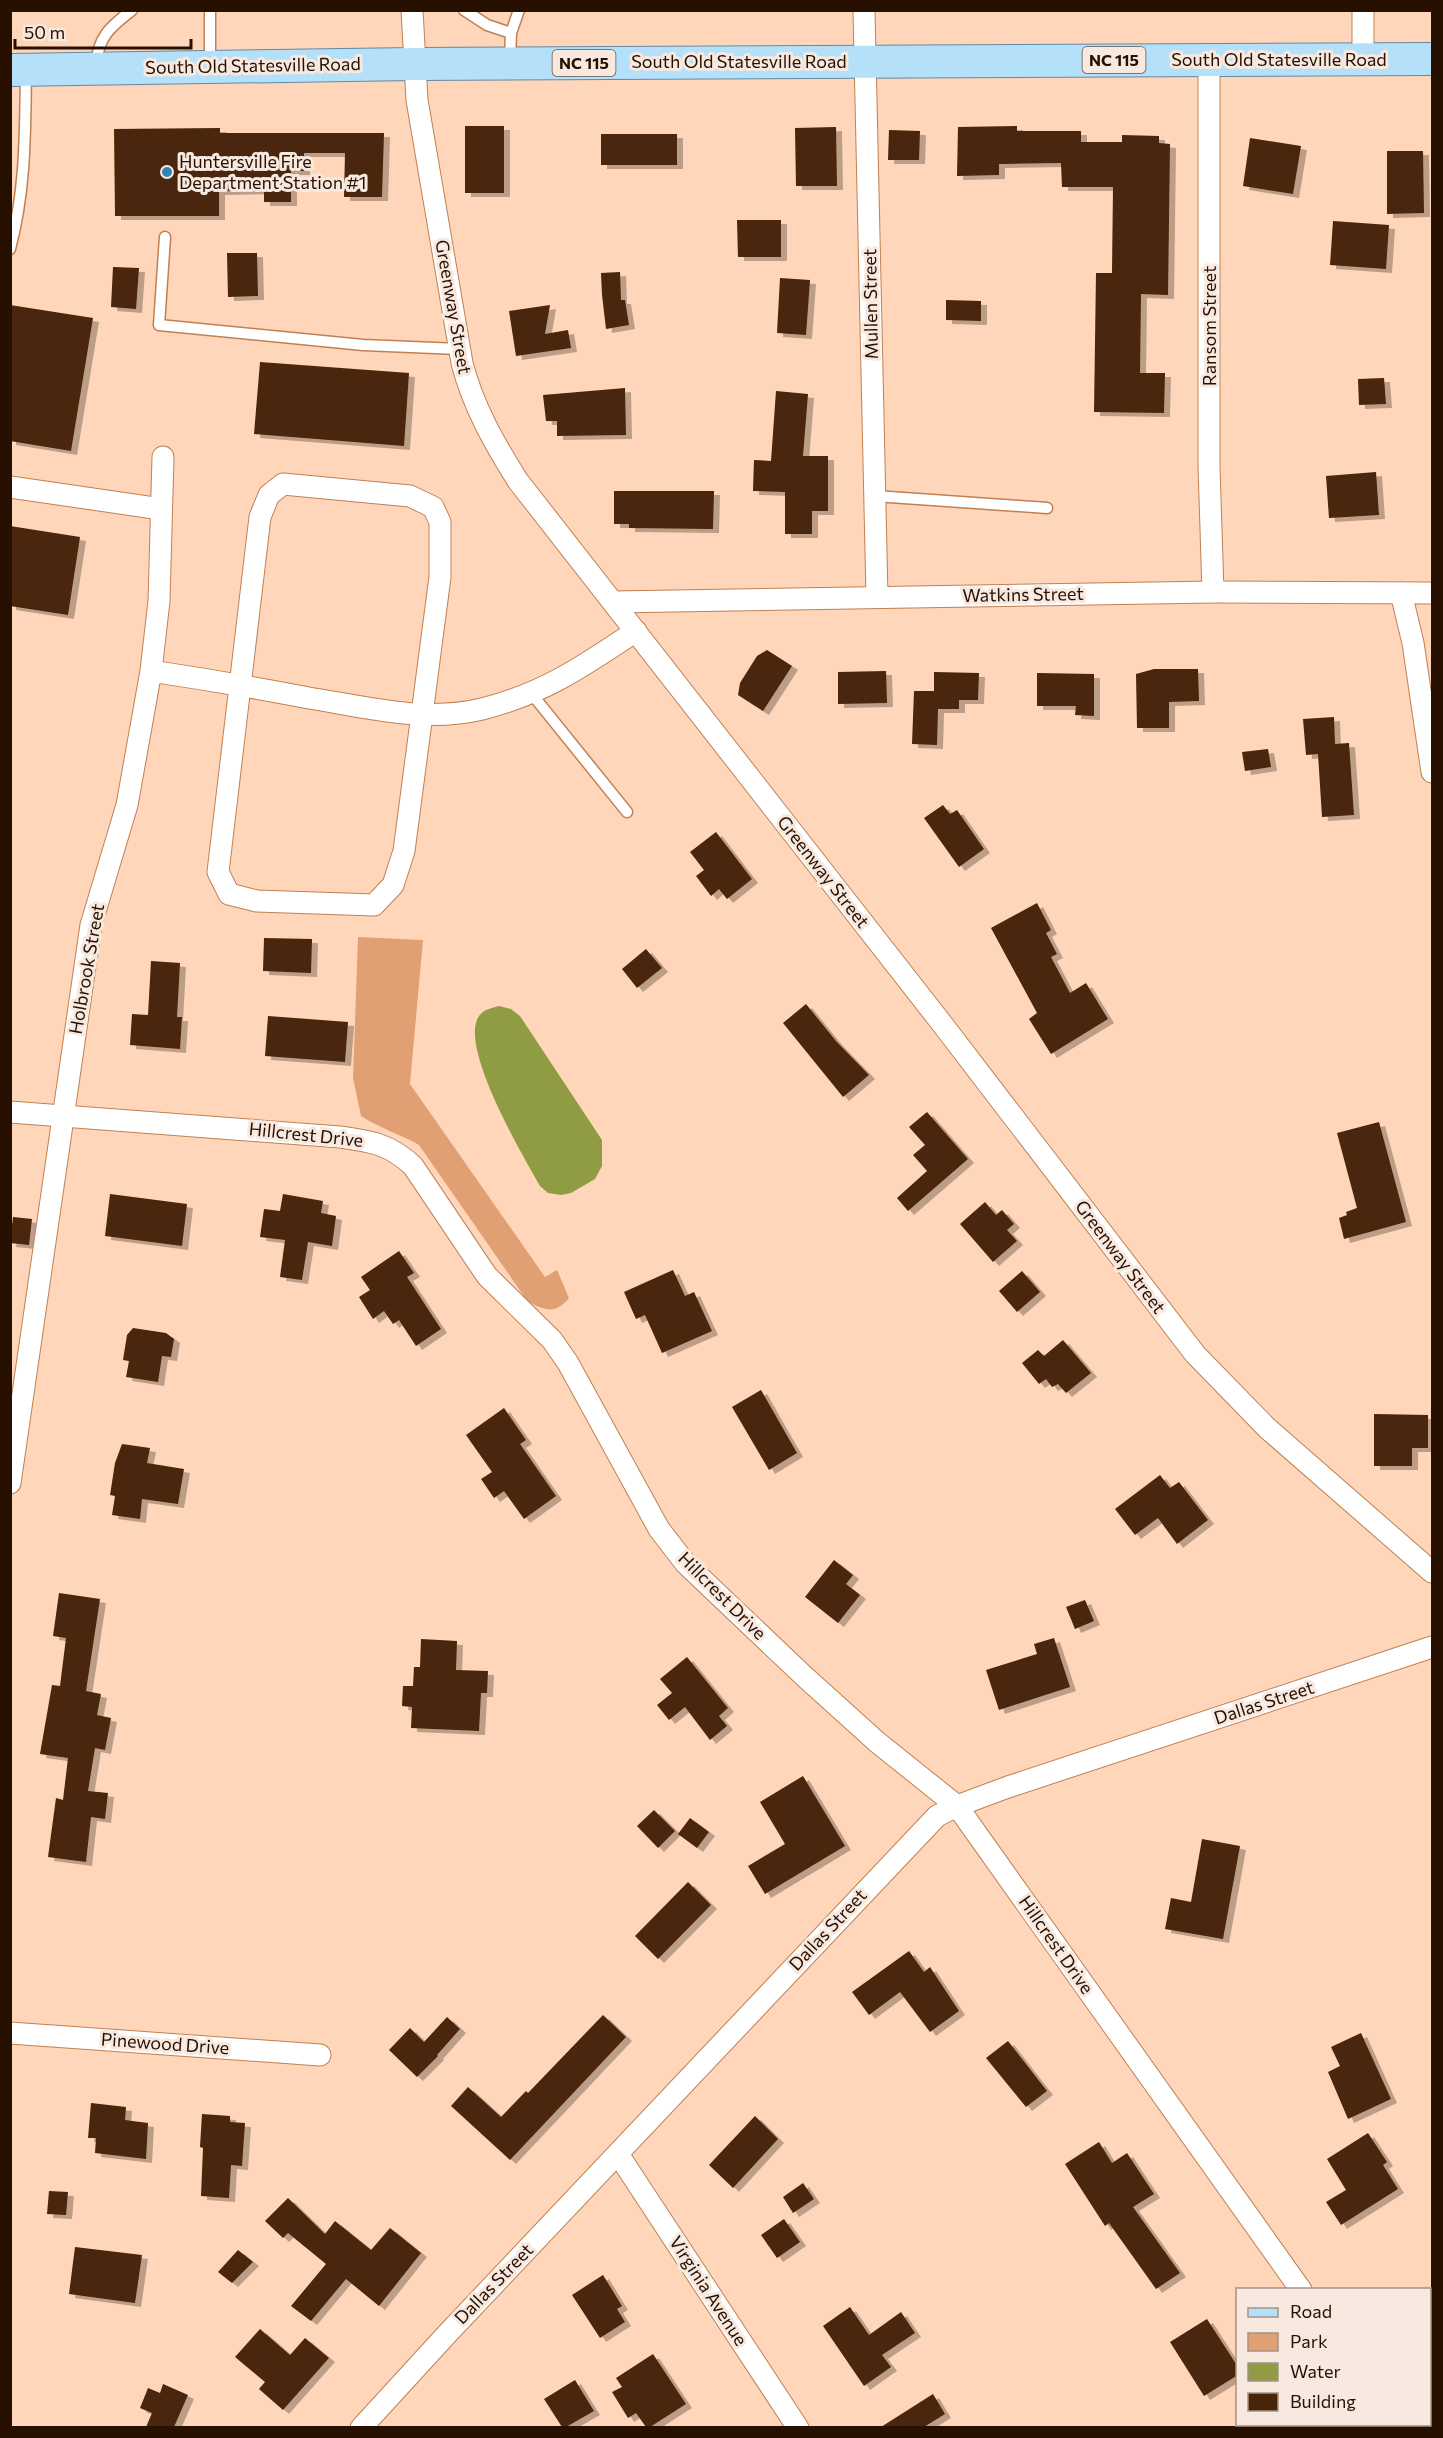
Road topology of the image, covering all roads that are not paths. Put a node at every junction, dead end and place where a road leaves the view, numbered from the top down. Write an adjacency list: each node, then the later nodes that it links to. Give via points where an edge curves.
1 (132, 10): 15 (lane, via 115,23 97,47)
2 (210, 10): 14 (lane)
3 (412, 10): 13 (street, Greenway Street)
4 (464, 10): 8 (lane, via 487,25)
5 (519, 10): 8 (lane)
6 (864, 10): 12 (street, Mullen Street)
7 (1363, 10): 9 (street)
8 (510, 48): 12 (main road, South Old Statesville Road / NC 115); 13 (main road, South Old Statesville Road / NC 115)
9 (1363, 59): 10 (main road, South Old Statesville Road / NC 115); 11 (main road, South Old Statesville Road / NC 115)
10 (1432, 59)
11 (1209, 60): 12 (main road, South Old Statesville Road / NC 115); 25 (street, Ransom Street, via 1209,466)
12 (865, 62): 22 (street, Mullen Street)
13 (414, 64): 14 (main road, South Old Statesville Road / NC 115); 19 (street, Greenway Street)
14 (210, 66): 15 (main road, South Old Statesville Road / NC 115)
15 (95, 69): 16 (main road, South Old Statesville Road / NC 115)
16 (18, 70): 18 (lane, via 25,174)
17 (165, 237): 19 (lane, via 159,325 363,345)
18 (10, 249)
19 (459, 349): 29 (street, Greenway Street, via 468,386 495,446)
20 (163, 458): 24 (street, Holbrook Street)
21 (10, 487): 24 (street)
22 (875, 496): 23 (lane); 28 (street, Mullen Street)
23 (1047, 508)
24 (161, 509): 31 (street, Holbrook Street, via 159,601)
25 (1213, 592): 26 (street, Watkins Street); 28 (street, Watkins Street)
26 (1401, 593): 27 (street, Watkins Street); 35 (street, via 1413,643)
27 (1432, 593)
28 (878, 597): 29 (street, Watkins Street)
29 (614, 602): 30 (street, Greenway Street)
30 (636, 631): 33 (street, via 570,675); 40 (street, Greenway Street, via 1196,1354 1267,1428)
31 (151, 670): 32 (street); 38 (street, Holbrook Street, via 127,805 92,926)
32 (242, 686): 34 (street); 34 (street, via 218,872 229,894 257,901 374,905 393,885 404,851); 34 (street, via 260,517 269,495 283,484 410,496 433,507 440,522 440,577)
33 (531, 693): 34 (street, via 480,710); 36 (lane)
34 (423, 714)
35 (1432, 772)
36 (627, 812)
37 (10, 1113): 38 (street, Hillcrest Drive)
38 (63, 1116): 39 (street, Holbrook Street); 42 (street, Hillcrest Drive, via 340,1137 368,1141 403,1156 487,1276 552,1340 568,1363 659,1529 686,1564 805,1677)
39 (10, 1483)
40 (1432, 1572)
41 (1432, 1647): 42 (street, Dallas Street)
42 (957, 1806): 45 (street, Dallas Street, via 937,1816 905,1847); 46 (street, Hillcrest Drive)
43 (10, 2033): 44 (street, Pinewood Drive)
44 (320, 2055)
45 (618, 2154): 47 (street, Dallas Street); 48 (street, Virginia Avenue)
46 (1300, 2288)
47 (361, 2427)
48 (798, 2427)

